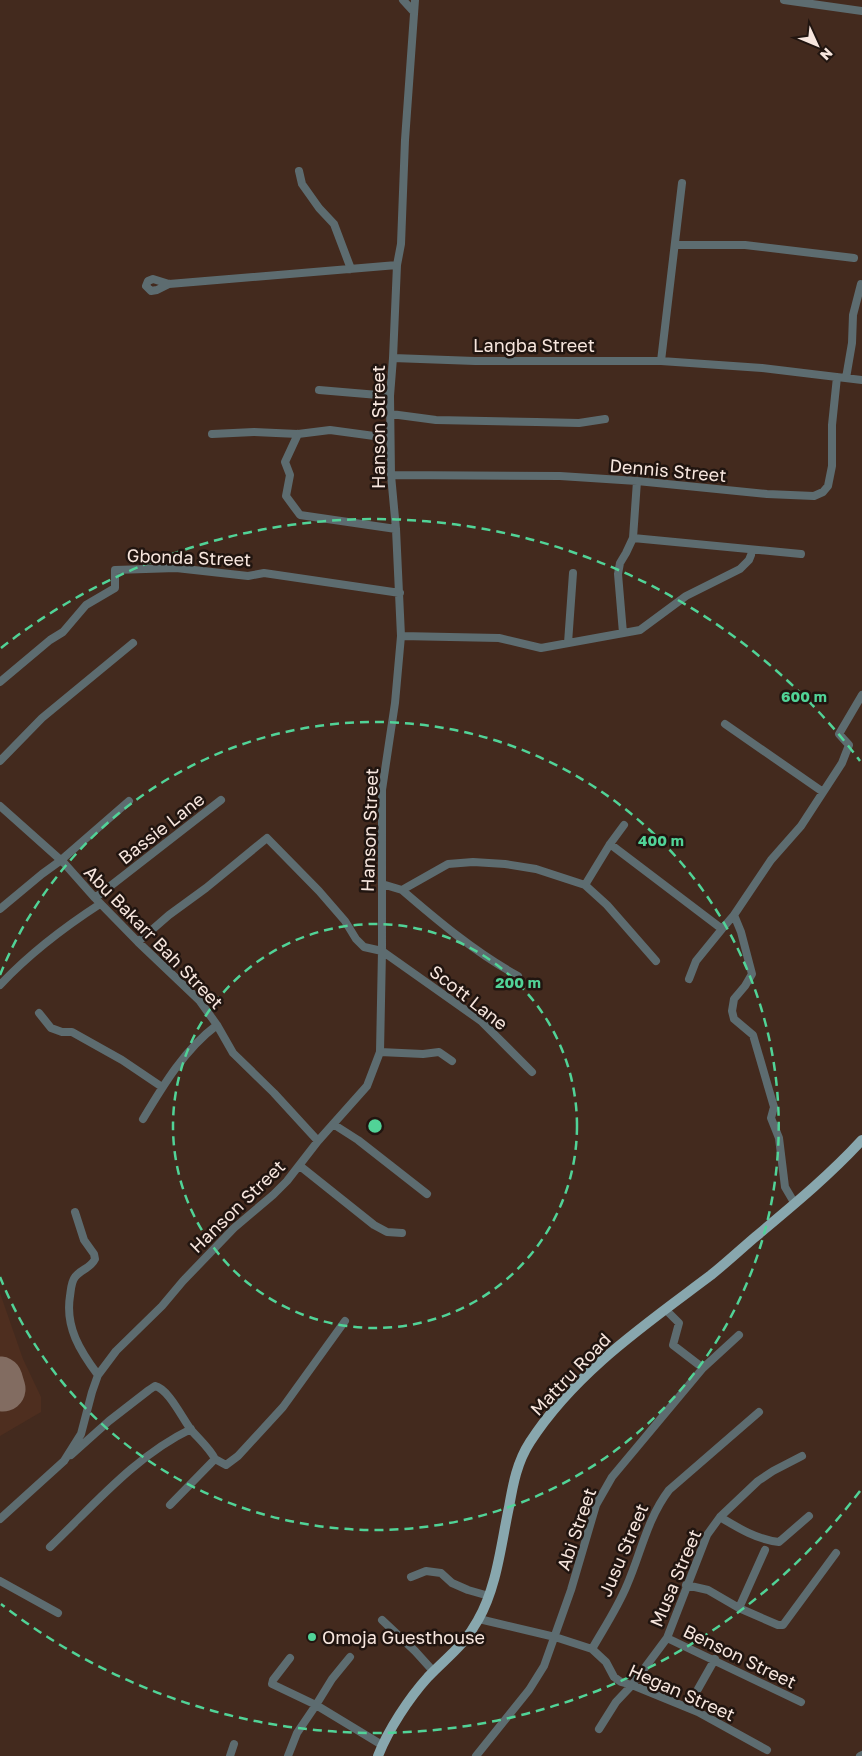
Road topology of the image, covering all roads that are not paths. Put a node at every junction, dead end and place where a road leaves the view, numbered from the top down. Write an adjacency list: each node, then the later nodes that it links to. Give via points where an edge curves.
1 (403, 0): 5 (street)
2 (415, 0): 5 (street, Hanson Street)
3 (784, 0): 4 (street)
4 (862, 11)
5 (414, 12): 10 (street, Hanson Street, via 401,244)
6 (299, 171): 11 (street, via 308,194 334,224)
7 (682, 183): 8 (street)
8 (675, 245): 9 (street, via 745,245); 15 (street)
9 (854, 258)
10 (397, 265): 11 (street); 14 (street, Hanson Street)
11 (351, 269): 12 (street)
12 (169, 284)
13 (861, 284): 17 (street, via 853,315)
14 (393, 358): 15 (street, Langba Street); 20 (street, Hanson Street)
15 (661, 361): 16 (street, Langba Street)
16 (837, 377): 17 (street, Langba Street); 27 (street, Dennis Street, via 832,466 828,486 823,492 814,496 767,494)
17 (846, 378): 18 (street, Langba Street)
18 (862, 380)
19 (319, 390): 20 (street)
20 (390, 396): 21 (street, Hanson Street)
21 (391, 414): 22 (street, via 436,420 579,423); 25 (street, Hanson Street)
22 (605, 419)
23 (212, 434): 24 (street)
24 (298, 434): 25 (street, via 330,430); 28 (street, via 285,462 290,475 286,496 300,515)
25 (389, 438): 26 (street, Hanson Street)
26 (391, 475): 27 (street, Dennis Street, via 560,476); 28 (street, Hanson Street)
27 (637, 481): 29 (street)
28 (396, 530): 33 (street, Hanson Street)
29 (633, 538): 30 (street); 34 (street, via 618,574)
30 (801, 554)
31 (751, 555): 34 (street, via 740,569 686,596 640,630)
32 (573, 573): 37 (street)
33 (400, 593): 35 (street, Hanson Street); 38 (street, Gbonda Street, via 264,573 248,576 176,568 115,570 115,588 86,605 63,632)
34 (623, 633): 37 (street)
35 (401, 636): 37 (street, via 499,638 540,648); 49 (street, Hanson Street, via 382,790)
36 (133, 643): 41 (street, via 42,718)
37 (568, 643)
38 (0, 682)
39 (862, 695): 42 (street, via 839,734 849,745 842,763)
40 (725, 724): 42 (street)
41 (0, 761)
42 (823, 792): 54 (street)
43 (221, 800): 52 (street, Bassie Lane)
44 (129, 801): 48 (street)
45 (0, 806): 48 (street, Abu Bakarr Bah Street)
46 (624, 825): 47 (street)
47 (610, 844): 50 (street); 55 (street)
48 (60, 862): 52 (street, Abu Bakarr Bah Street); 53 (street)
49 (382, 884): 51 (street); 57 (street, Hanson Street)
50 (585, 886): 51 (street, via 536,869 473,862 448,864); 58 (street, via 607,905)
51 (402, 890): 59 (street, via 439,922)
52 (98, 901): 56 (street, Abu Bakarr Bah Street); 61 (street, Bassie Lane, via 19,964)
53 (0, 909)
54 (734, 915): 55 (street); 74 (street, via 752,974 734,999 732,1011 734,1019 753,1035 774,1107 771,1118 779,1138 785,1187)
55 (722, 929): 60 (street, via 696,961)
56 (138, 942): 57 (street, Scott Lane, via 267,838 319,891 364,947); 63 (street, Abu Bakarr Bah Street, via 184,984)
57 (382, 951): 64 (street, Hanson Street); 66 (street, Scott Lane, via 481,1021)
58 (656, 961)
59 (518, 976)
60 (689, 979)
61 (0, 985)
62 (39, 1012): 67 (street, via 51,1028 72,1032)
63 (218, 1025): 67 (street, via 200,1037); 71 (street, Abu Bakarr Bah Street, via 234,1053)
64 (380, 1052): 65 (street, via 440,1052); 69 (street, Hanson Street, via 367,1086)
65 (452, 1061)
66 (532, 1072)
67 (162, 1087): 68 (street)
68 (143, 1119)
69 (333, 1124): 71 (street, Hanson Street); 73 (street)
70 (862, 1140): 74 (main road, Mattru Road)
71 (318, 1141): 72 (street, Hanson Street)
72 (300, 1166): 76 (street, via 374,1225 387,1232); 81 (street, Hanson Street, via 273,1196 234,1228 189,1274)
73 (427, 1194)
74 (795, 1204): 77 (main road, Mattru Road)
75 (75, 1212): 81 (street, via 84,1240 95,1259 73,1281 68,1308 70,1326 76,1342)
76 (402, 1233)
77 (665, 1309): 80 (street, via 679,1323 673,1345); 97 (main road, Mattru Road, via 576,1386 529,1444 514,1481)
78 (345, 1321): 85 (street, via 283,1406 238,1456 226,1465)
79 (740, 1335): 80 (street, Abi Street)
80 (703, 1368): 102 (street, Abi Street, via 612,1477 596,1505)
81 (98, 1374): 86 (street, Hanson Street, via 81,1434)
82 (759, 1412): 104 (street, Jusu Street, via 669,1490 658,1505 627,1585)
83 (191, 1429): 85 (street); 86 (street, via 170,1399 155,1386); 91 (street, via 169,1440 128,1471)
84 (802, 1456): 89 (street, Musa Street, via 758,1481)
85 (215, 1459): 87 (street)
86 (64, 1461): 90 (street, Hanson Street)
87 (170, 1506)
88 (809, 1516): 89 (street, via 780,1542 762,1539)
89 (720, 1517): 96 (street, Musa Street, via 707,1535)
90 (0, 1519)
91 (50, 1548)
92 (765, 1550): 98 (street)
93 (836, 1553): 98 (street, via 783,1625)
94 (411, 1577): 97 (street, via 426,1571 441,1573 452,1583)
95 (0, 1582): 99 (street)
96 (686, 1585): 98 (street, via 708,1590); 103 (street, Musa Street)
97 (489, 1596): 100 (main road, Mattru Road)
98 (739, 1608)
99 (58, 1613)
100 (479, 1619): 102 (street, Hegan Street); 108 (main road, Mattru Road, via 461,1646)
101 (382, 1620): 108 (street)
102 (555, 1637): 104 (street, Hegan Street); 120 (street, Abi Street, via 544,1666 529,1690)
103 (667, 1638): 107 (street, Benson Street); 109 (street, Musa Street)
104 (592, 1649): 109 (street, Hegan Street, via 606,1662 614,1677)
105 (350, 1657): 112 (street)
106 (290, 1658): 112 (street, via 272,1684)
107 (715, 1659): 110 (street); 111 (street, Benson Street)
108 (434, 1672): 115 (main road, Mattru Road, via 402,1712)
109 (632, 1685): 113 (street, Musa Street, via 616,1702); 116 (street, Hegan Street, via 698,1712)
110 (698, 1689)
111 (801, 1702)
112 (316, 1705): 115 (street); 118 (street, via 297,1733)
113 (599, 1729)
114 (234, 1744): 117 (street)
115 (382, 1745): 119 (main road, Mattru Road)
116 (767, 1750)
117 (230, 1756)
118 (288, 1756)
119 (378, 1756)
120 (476, 1756)

